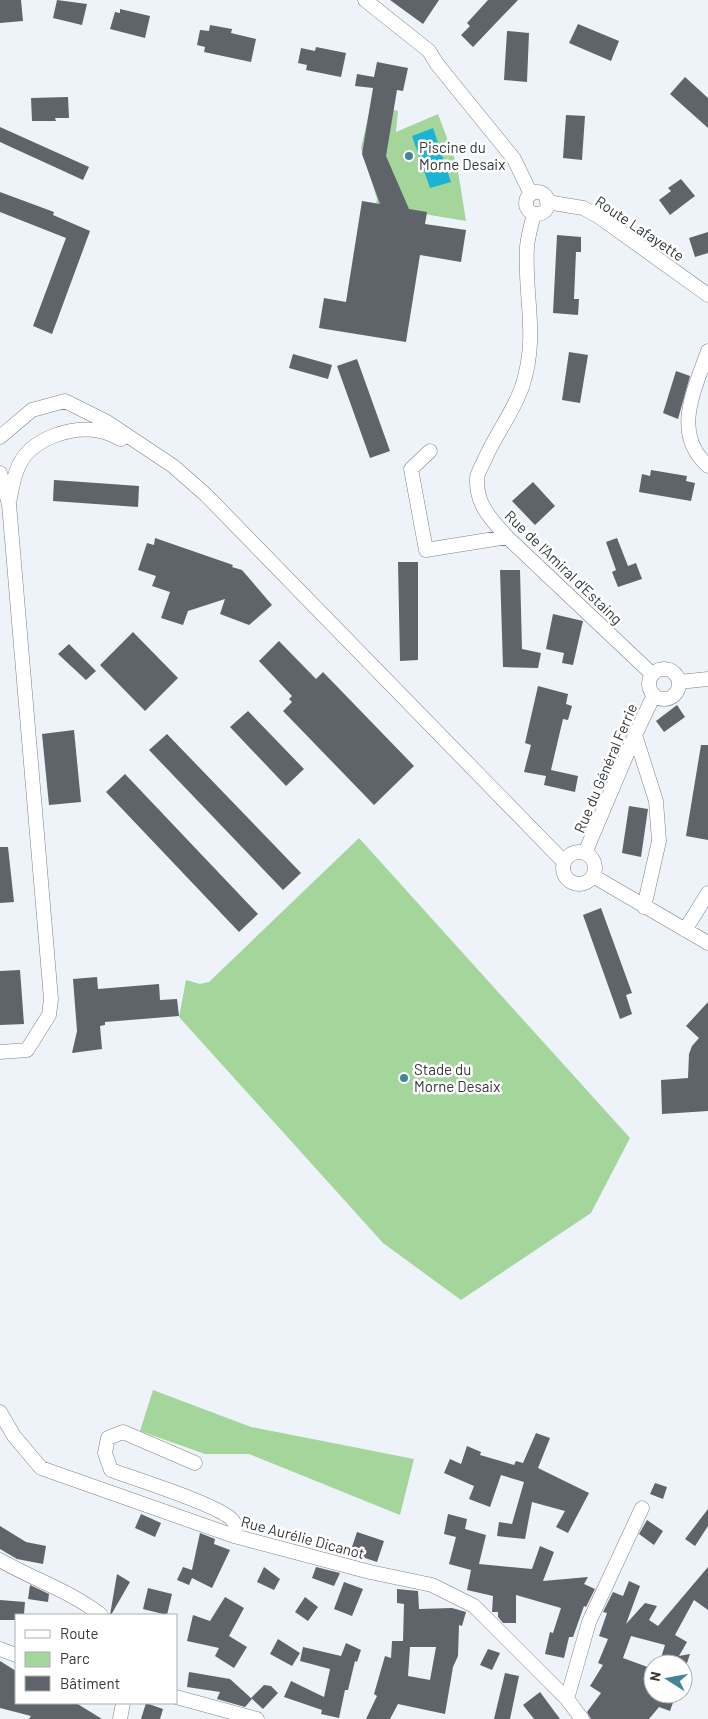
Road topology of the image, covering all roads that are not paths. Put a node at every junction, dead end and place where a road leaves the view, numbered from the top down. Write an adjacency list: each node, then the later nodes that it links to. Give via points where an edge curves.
1 (365, 0): 2 (street, via 429,51 514,159)
2 (531, 194): 3 (street, via 541,194); 4 (street, via 526,200 526,207)
3 (548, 202): 4 (street, via 544,211); 5 (street, Route Lafayette, via 577,207 598,216)
4 (534, 214): 17 (street, Rue de l'Amiral d'Estaing, via 527,248 532,336 530,354 522,388 477,477 480,502)
5 (708, 295)
6 (708, 350): 13 (street, via 687,421 694,450)
7 (75, 406): 8 (street, via 84,419); 9 (street, via 65,401 32,410); 10 (street, via 107,422)
8 (78, 430): 10 (street, via 103,432); 12 (street, via 38,444)
9 (0, 437)
10 (144, 448): 24 (street, via 173,466 206,495)
11 (430, 451): 17 (street, via 411,469 426,550)
12 (19, 463): 14 (street, via 12,470); 16 (street)
13 (708, 466)
14 (0, 467)
15 (0, 473): 16 (street)
16 (9, 504): 30 (street, via 51,999 49,1015 27,1050)
17 (507, 537): 18 (street, Rue de l'Amiral d'Estaing)
18 (652, 674): 20 (street, via 660,669 670,670); 21 (street, via 649,683)
19 (708, 679): 20 (street)
20 (678, 682): 21 (street, via 676,692 668,698)
21 (654, 695): 22 (street, Rue du Général Ferrie)
22 (635, 735): 23 (street, Rue du Général Ferrie); 27 (street, via 657,806 659,841)
23 (585, 853): 24 (street, via 571,854); 25 (street, via 595,865)
24 (564, 862): 25 (street, via 566,877 574,883 585,882)
25 (592, 876): 27 (street)
26 (708, 893): 28 (street)
27 (644, 907): 28 (street)
28 (685, 930): 29 (street)
29 (708, 943)
30 (0, 1052)
31 (0, 1412): 34 (street, Rue Aurélie Dicanot, via 14,1436 41,1468)
32 (195, 1463): 34 (street, via 123,1432 108,1438 105,1453 110,1470 216,1510 233,1520 236,1527)
33 (642, 1508): 40 (street, via 589,1622)
34 (234, 1536): 40 (street, Rue Aurélie Dicanot, via 432,1585 474,1606)
35 (0, 1560): 36 (street, via 48,1583)
36 (100, 1614)
37 (0, 1649): 38 (street)
38 (15, 1655)
39 (178, 1698): 43 (street)
40 (567, 1698): 44 (street, Rue Aurélie Dicanot)
41 (123, 1704): 42 (street)
42 (120, 1719)
43 (257, 1719)
44 (582, 1719)

